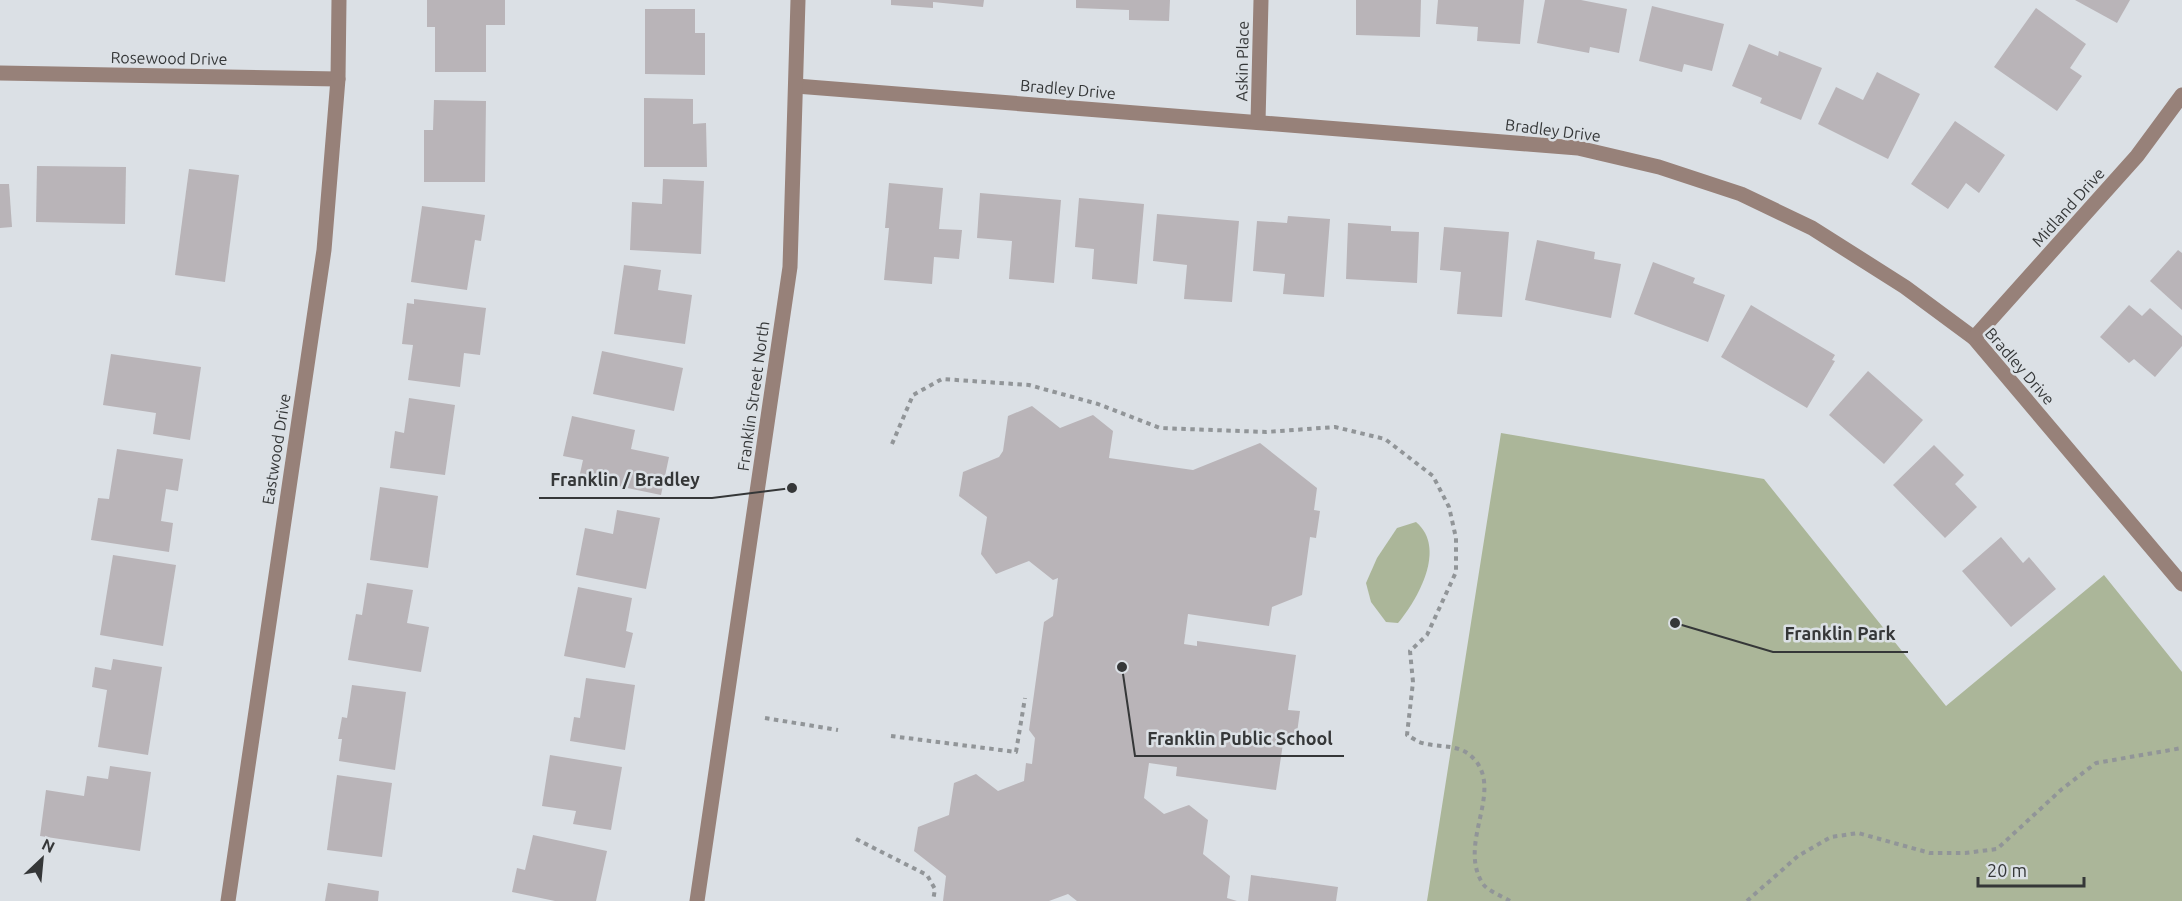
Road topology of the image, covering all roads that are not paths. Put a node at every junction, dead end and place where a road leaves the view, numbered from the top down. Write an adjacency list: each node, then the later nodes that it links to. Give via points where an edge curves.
1 (339, 0): 5 (street, Eastwood Drive)
2 (798, 0): 6 (street, Franklin Street North)
3 (1261, 0): 8 (street, Askin Place)
4 (0, 73): 5 (street, Rosewood Drive)
5 (338, 79): 11 (street, Eastwood Drive, via 324,250)
6 (796, 86): 8 (street, Bradley Drive); 12 (street, Franklin Street North, via 790,267)
7 (2182, 94): 9 (street, Midland Drive, via 2137,156)
8 (1258, 122): 9 (street, Bradley Drive, via 1578,148 1659,167 1741,194 1812,228 1905,287)
9 (1974, 338): 10 (street, Bradley Drive)
10 (2182, 584)
11 (228, 901)
12 (697, 901)

